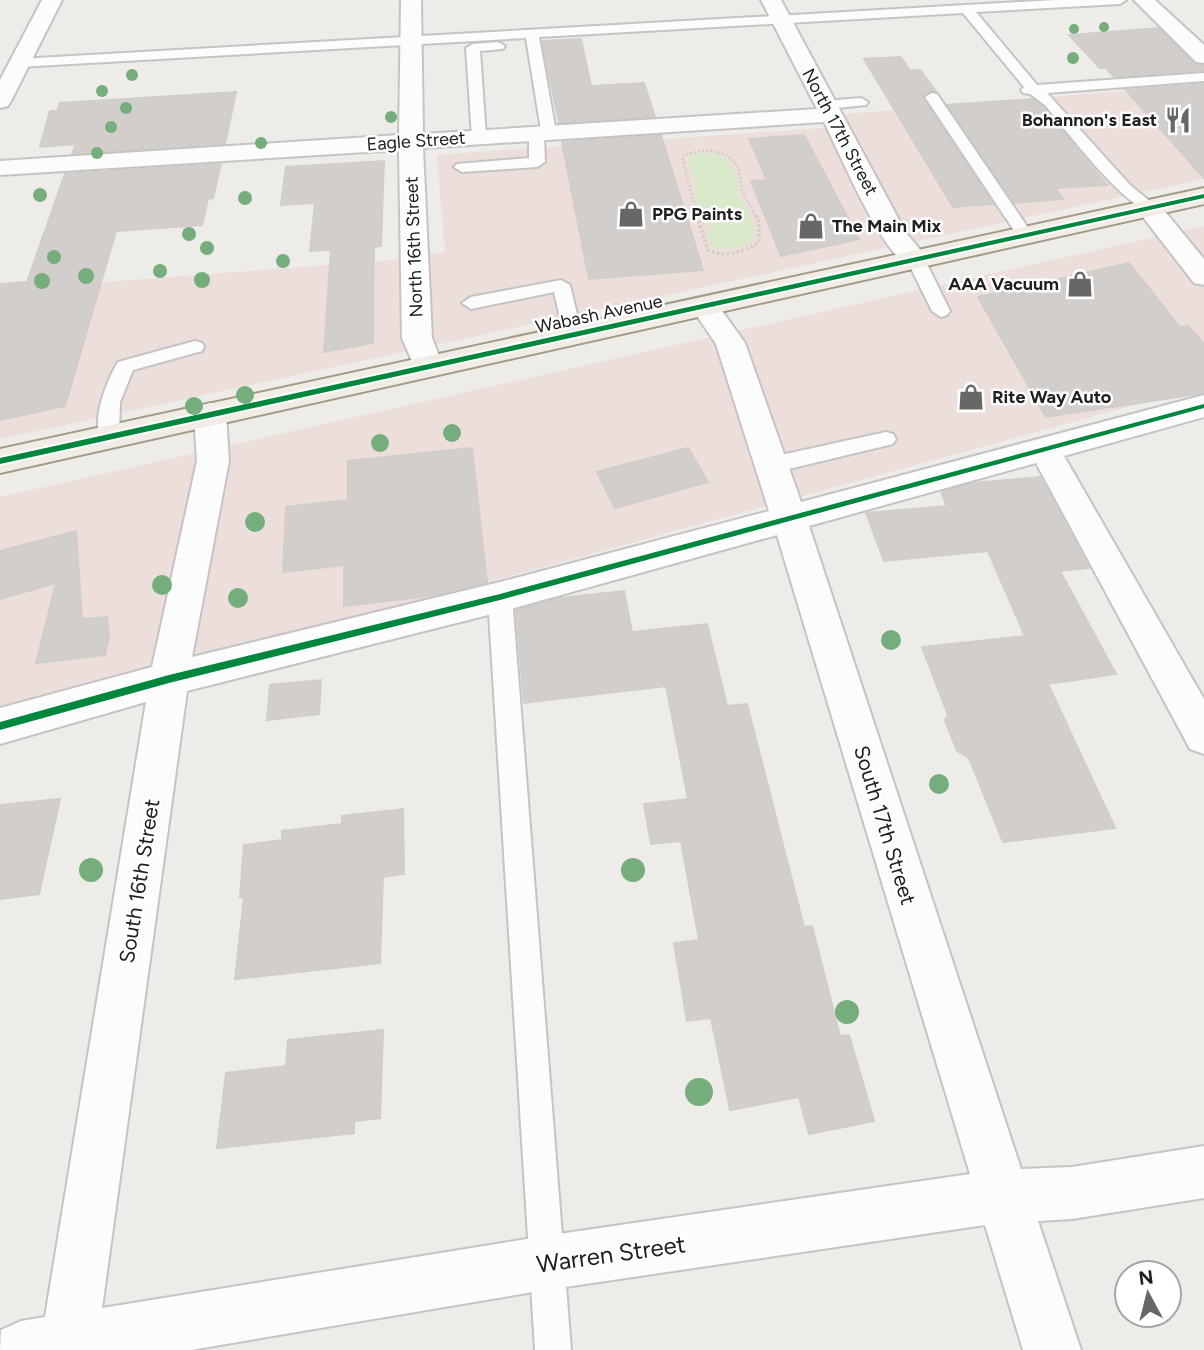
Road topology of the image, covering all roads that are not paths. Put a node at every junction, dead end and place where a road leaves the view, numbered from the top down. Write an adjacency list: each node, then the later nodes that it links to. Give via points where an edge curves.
1 (52, 0): 11 (street)
2 (411, 0): 9 (street, North 16th Street)
3 (771, 0): 7 (street, North 17th Street)
4 (1120, 0): 6 (lane)
5 (1144, 0): 10 (street)
6 (967, 10): 7 (lane); 13 (lane)
7 (782, 20): 8 (lane); 18 (street, North 17th Street)
8 (533, 40): 9 (lane); 19 (lane); 20 (lane, via 473,48)
9 (410, 43): 11 (lane); 21 (street, North 16th Street)
10 (1204, 57)
11 (10, 64): 16 (street)
12 (1204, 77): 13 (lane)
13 (1034, 90): 14 (lane); 25 (lane, via 1050,102 1125,189)
14 (1017, 91)
15 (932, 97): 26 (lane)
16 (0, 101)
17 (861, 102): 18 (lane)
18 (829, 110): 19 (street, Eagle Street); 27 (street, North 17th Street, via 895,236)
19 (542, 133): 20 (street, Eagle Street); 22 (lane, via 537,162)
20 (479, 137): 21 (street, Eagle Street)
21 (411, 141): 23 (street, Eagle Street); 34 (street, North 16th Street, via 417,338)
22 (462, 167)
23 (0, 168)
24 (1204, 196): 25 (main road, Wabash Avenue)
25 (1149, 208): 26 (main road, Wabash Avenue); 28 (street)
26 (1025, 235): 27 (main road, Wabash Avenue)
27 (916, 260): 30 (main road, Wabash Avenue); 31 (lane)
28 (1204, 277)
29 (471, 303): 32 (lane, via 561,285)
30 (705, 307): 32 (main road, Wabash Avenue); 41 (street, South 17th Street, via 730,343)
31 (941, 311)
32 (573, 335): 34 (main road, Wabash Avenue)
33 (195, 347): 37 (lane, via 125,366 110,402)
34 (428, 366): 36 (main road, Wabash Avenue)
35 (1204, 406): 39 (street)
36 (210, 414): 37 (main road, Wabash Avenue); 44 (street, South 16th Street, via 214,461)
37 (109, 437): 40 (main road, Wabash Avenue)
38 (886, 439): 41 (lane)
39 (1044, 449): 42 (street); 46 (street)
40 (0, 461)
41 (772, 465): 42 (street, South 17th Street)
42 (789, 518): 43 (street); 48 (street, South 17th Street)
43 (499, 597): 44 (street); 49 (lane)
44 (170, 679): 45 (street); 50 (street, South 16th Street)
45 (0, 726)
46 (1204, 736)
47 (1204, 1172): 48 (street, Warren Street, via 1072,1193)
48 (1002, 1196): 49 (street, Warren Street); 52 (street, South 17th Street)
49 (545, 1263): 50 (street, Warren Street); 51 (lane)
50 (52, 1347)
51 (553, 1350)
52 (1052, 1350)

